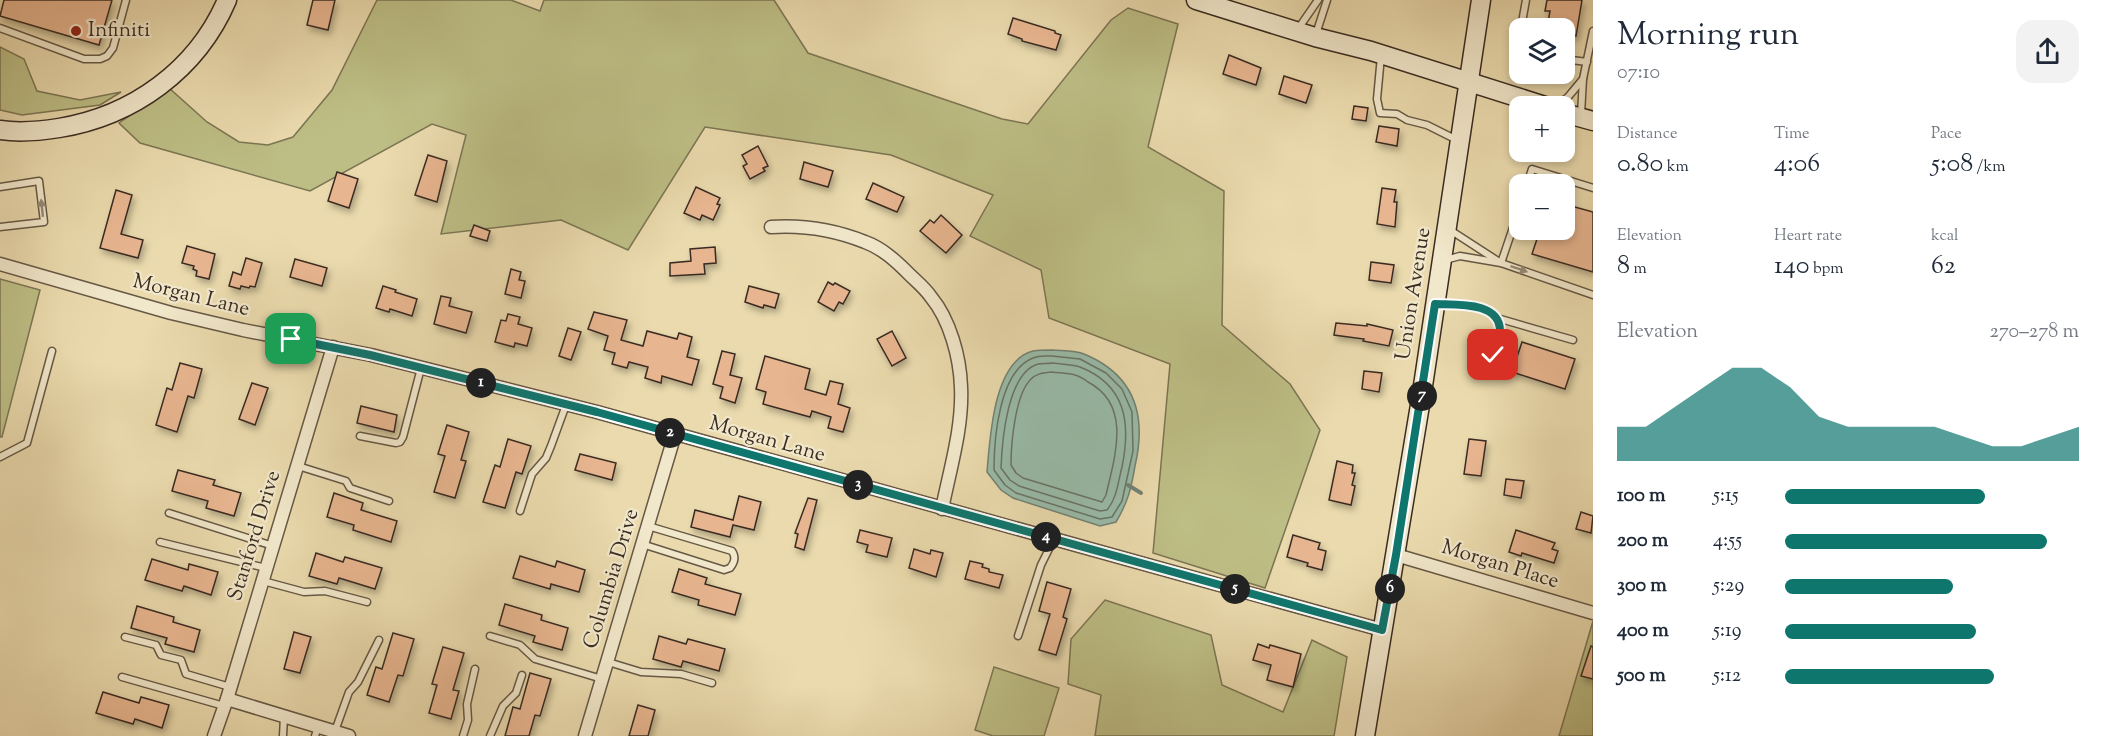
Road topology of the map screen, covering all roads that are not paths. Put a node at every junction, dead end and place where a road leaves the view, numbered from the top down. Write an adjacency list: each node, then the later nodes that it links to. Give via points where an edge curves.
1 (126, 0): 9 (lane, via 113,48 100,59 84,59)
2 (227, 0): 21 (street, via 188,61 161,86 127,106 102,118 70,126 39,131)
3 (1318, 0): 10 (lane)
4 (1327, 0): 12 (lane)
5 (1481, 0): 17 (street, Union Avenue)
6 (1526, 0): 8 (lane)
7 (1200, 2): 10 (street)
8 (1523, 18)
9 (0, 28)
10 (1296, 31): 12 (street)
11 (1593, 31): 15 (lane)
12 (1315, 37): 13 (street)
13 (1382, 55): 17 (street); 22 (lane, via 1377,99 1380,113 1397,114)
14 (1575, 60): 15 (lane)
15 (1587, 62): 16 (lane)
16 (1583, 79): 19 (lane); 20 (lane)
17 (1468, 83): 18 (street); 22 (street, Union Avenue)
18 (1512, 96)
19 (1569, 96)
20 (1579, 117)
21 (0, 130)
22 (1459, 141): 30 (street, Union Avenue)
23 (1530, 174): 24 (lane, via 1532,169)
24 (1548, 174)
25 (1575, 182): 27 (lane)
26 (0, 187): 28 (lane, one-way to 26, via 44,222 39,181)
27 (1593, 188)
28 (0, 227)
29 (771, 227): 49 (street, via 828,230 866,242 901,266 932,298 949,329 961,388 957,440)
30 (1447, 228): 32 (street, Union Avenue); 33 (lane)
31 (1509, 239): 33 (lane)
32 (1442, 261): 33 (lane, via 1460,256); 36 (street, Union Avenue)
33 (1501, 263): 35 (lane, one-way to 35)
34 (0, 264): 39 (street, Morgan Lane, via 171,313)
35 (1593, 295)
36 (1435, 304): 37 (lane, via 1470,306); 57 (street, Union Avenue)
37 (1497, 318): 38 (lane); 41 (lane, via 1500,332)
38 (1573, 340)
39 (333, 347): 42 (street, Morgan Lane); 47 (street, Stanford Drive)
40 (52, 351): 46 (lane, via 27,443)
41 (1493, 355)
42 (421, 368): 43 (street, Morgan Lane); 45 (lane, via 400,442)
43 (566, 405): 44 (street, Morgan Lane); 50 (lane, via 546,458 532,474)
44 (675, 434): 49 (street, Morgan Lane); 52 (street, Columbia Drive)
45 (360, 436)
46 (0, 457)
47 (297, 465): 48 (lane); 56 (street, Stanford Drive)
48 (389, 501)
49 (942, 508): 53 (street, Morgan Lane)
50 (520, 511)
51 (169, 513): 56 (lane)
52 (648, 526): 55 (street, Columbia Drive); 55 (lane, via 732,551 734,564 724,570)
53 (1054, 539): 61 (street, Morgan Lane); 63 (lane)
54 (160, 542): 58 (lane)
55 (642, 544): 66 (street, Columbia Drive)
56 (273, 546): 58 (street, Stanford Drive)
57 (1396, 555): 60 (street, Morgan Place); 61 (street, Union Avenue)
58 (264, 574): 59 (lane, via 303,592 325,591); 72 (street, Stanford Drive)
59 (367, 602)
60 (1593, 613)
61 (1382, 630): 82 (street, Union Avenue)
62 (490, 636): 70 (lane, via 520,645 535,659)
63 (1018, 636)
64 (125, 637): 72 (lane, via 156,645 161,655 181,660 186,674)
65 (379, 640): 75 (lane, via 349,692)
66 (608, 662): 70 (street, Columbia Drive); 71 (lane, via 641,672 681,674)
67 (475, 669): 79 (lane)
68 (522, 675): 80 (lane, via 516,693 503,706)
69 (122, 678): 72 (lane)
70 (602, 679): 81 (street, Columbia Drive)
71 (712, 683)
72 (227, 698): 73 (street); 76 (street, Stanford Drive)
73 (284, 717): 74 (street); 77 (lane)
74 (316, 731): 75 (street)
75 (335, 732): 78 (street)
76 (214, 736)
77 (283, 736)
78 (349, 736)
79 (463, 736)
80 (490, 736)
81 (585, 736)
82 (1365, 736)

